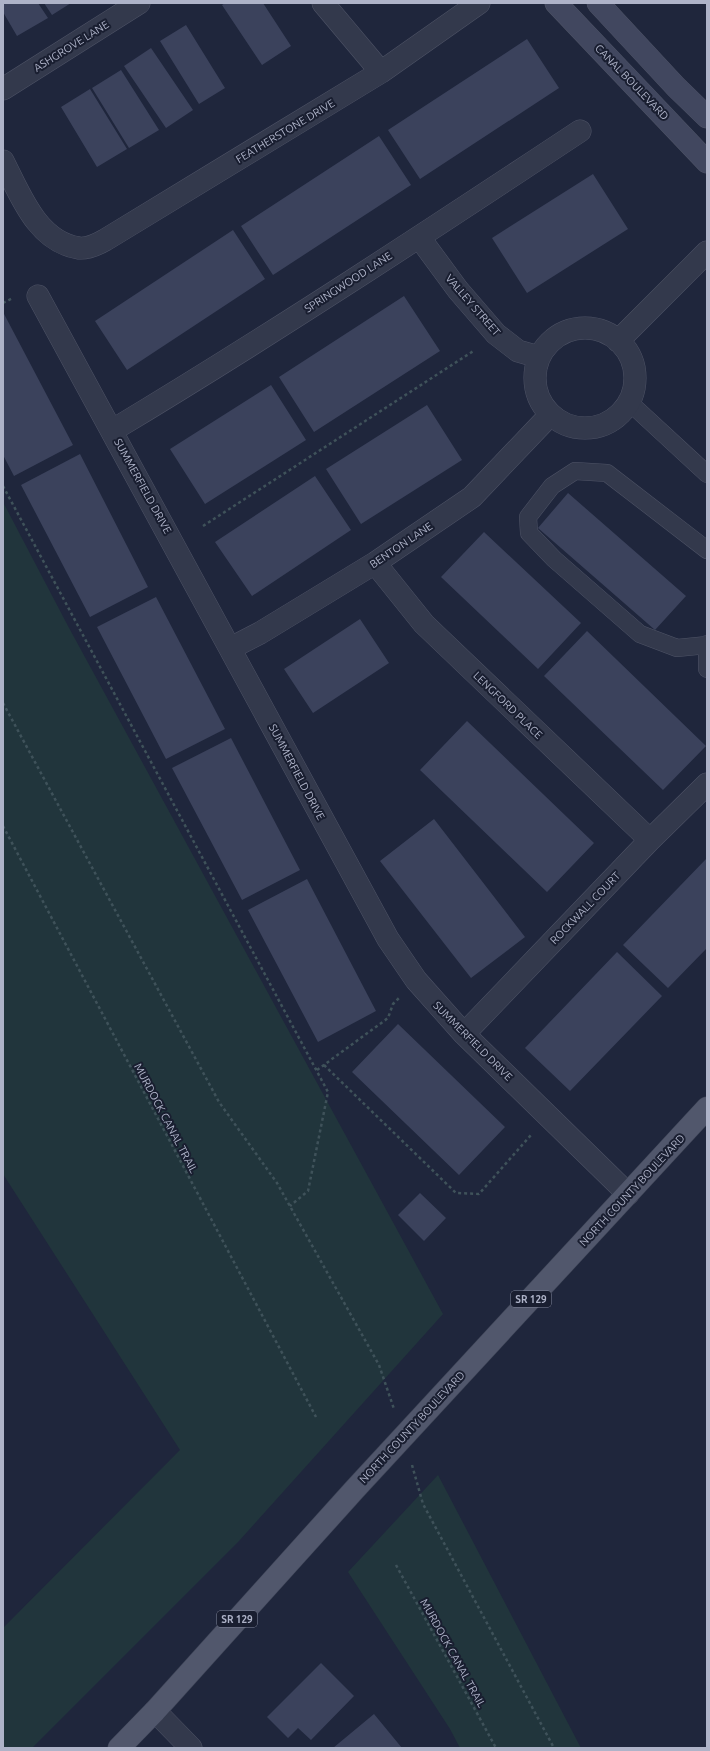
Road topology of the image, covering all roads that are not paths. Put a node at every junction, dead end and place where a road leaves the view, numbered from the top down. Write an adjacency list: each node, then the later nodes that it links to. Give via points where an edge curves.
1 (139, 3): 7 (street, ASHGROVE LANE)
2 (323, 3): 6 (street)
3 (479, 3): 6 (street, FEATHERSTONE DRIVE)
4 (556, 3): 11 (main road, CANAL BOULEVARD)
5 (598, 3): 8 (main road)
6 (381, 72): 10 (street, FEATHERSTONE DRIVE, via 106,240 80,248 57,239 42,227 28,210)
7 (3, 89)
8 (707, 117)
9 (580, 131): 12 (street, SPRINGWOOD LANE)
10 (3, 161)
11 (707, 162)
12 (419, 237): 16 (street, VALLEY STREET, via 458,290 496,334 518,351); 19 (street, SPRINGWOOD LANE)
13 (707, 252): 15 (street)
14 (38, 296): 19 (street, SUMMERFIELD DRIVE)
15 (618, 341): 16 (street, via 602,331 577,329 554,338); 17 (street, via 629,354 634,366 634,384)
16 (539, 357): 18 (street, via 534,382 542,406)
17 (629, 402): 18 (street, via 622,413 612,421 587,429 562,423); 20 (lane)
18 (550, 415): 22 (street, BENTON LANE, via 472,496)
19 (113, 430): 24 (street, SUMMERFIELD DRIVE)
20 (707, 474)
21 (707, 550): 23 (lane, via 607,473 575,471 552,486 528,517 529,533 554,559 640,634 677,648)
22 (375, 563): 24 (street, BENTON LANE); 27 (street, LENGFORD PLACE, via 424,624)
23 (707, 645): 25 (lane)
24 (231, 648): 28 (street, SUMMERFIELD DRIVE, via 388,939 416,980)
25 (707, 669)
26 (707, 784): 27 (street, ROCKWALL COURT)
27 (650, 840): 28 (street, ROCKWALL COURT)
28 (464, 1034): 30 (street, SUMMERFIELD DRIVE)
29 (707, 1108): 30 (main road, NORTH COUNTY BOULEVARD / SR 129)
30 (628, 1194): 31 (main road, NORTH COUNTY BOULEVARD / SR 129)
31 (155, 1711): 32 (main road, NORTH COUNTY BOULEVARD / SR 129); 33 (street)
32 (119, 1748)
33 (191, 1748)

